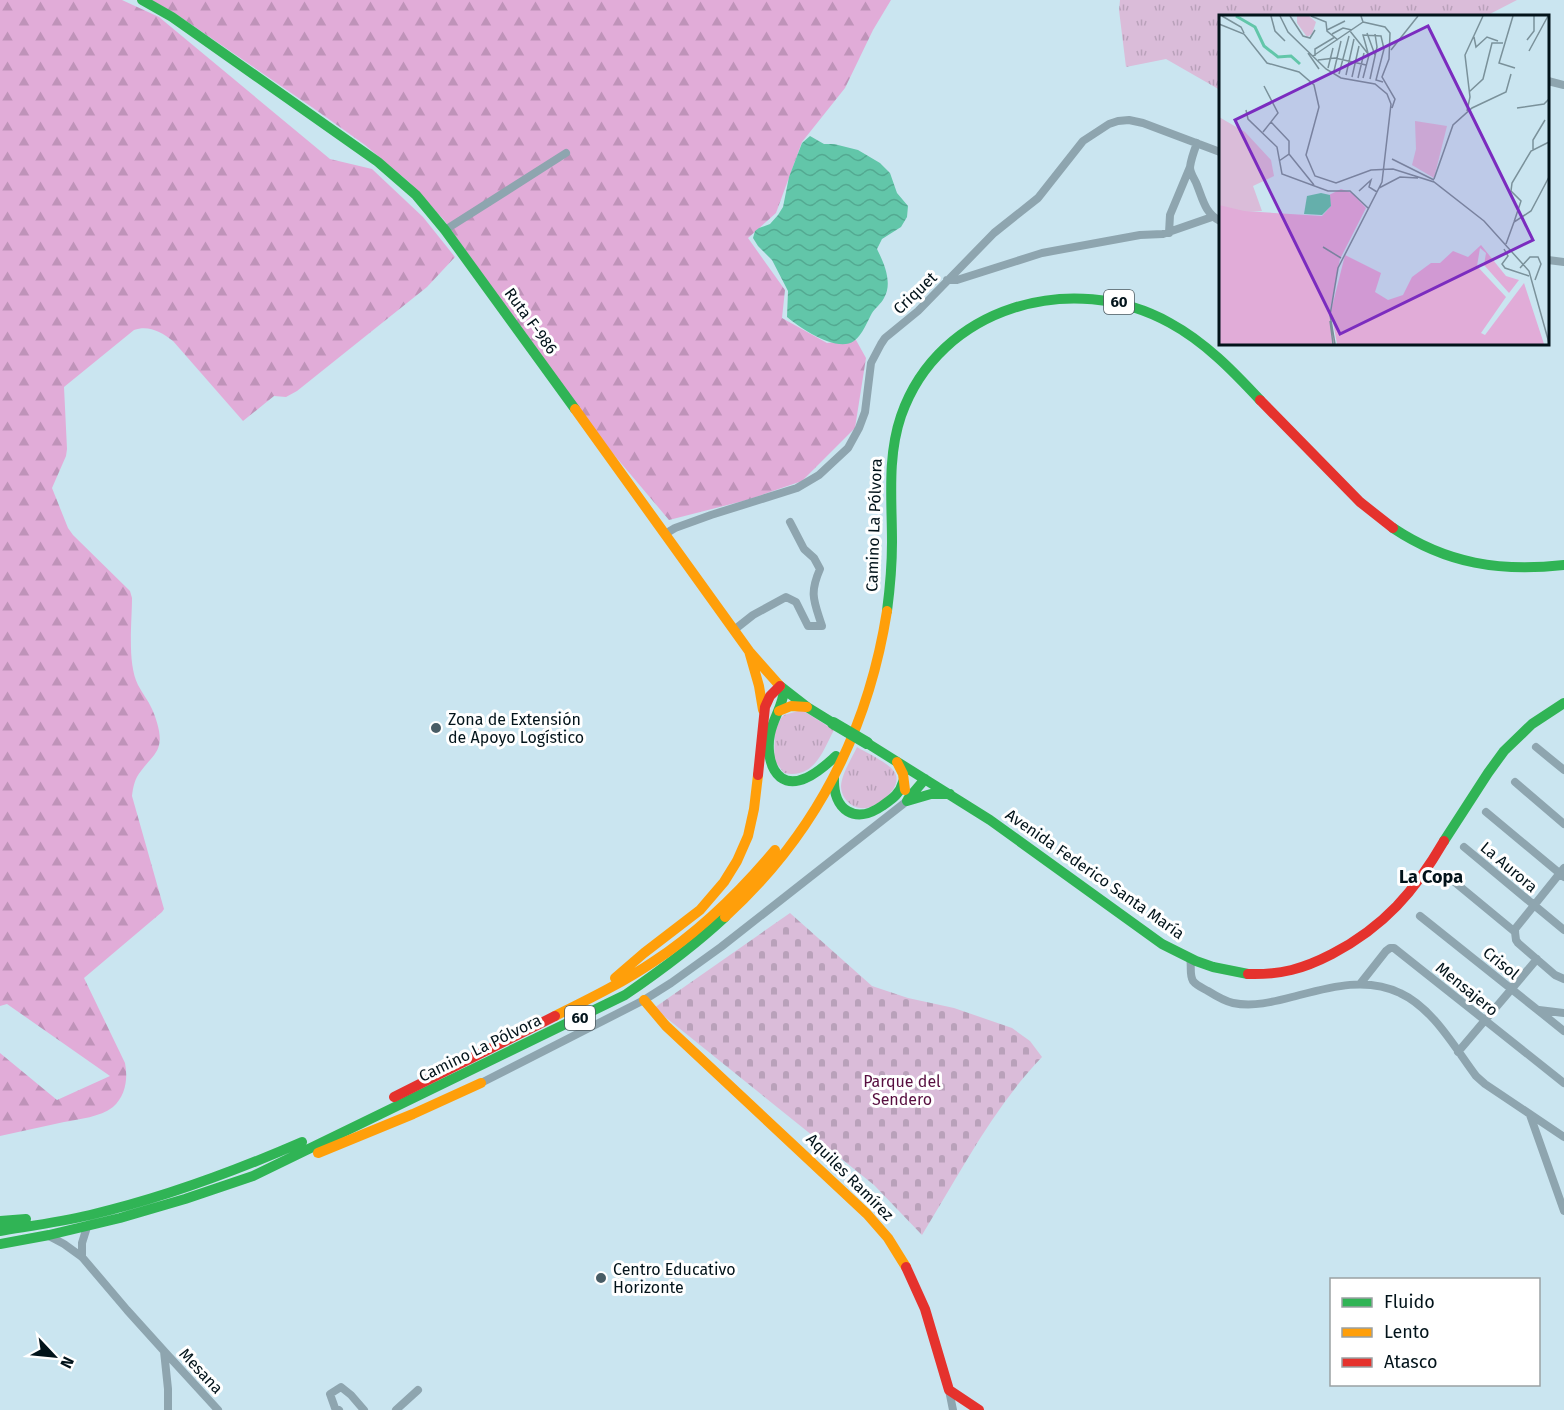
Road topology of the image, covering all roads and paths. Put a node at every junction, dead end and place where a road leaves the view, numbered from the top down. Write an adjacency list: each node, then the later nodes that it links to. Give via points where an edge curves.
1 (142, 0): 9 (main road, Ruta F-986, via 378,162 416,195)
2 (1549, 81): 3 (street)
3 (1564, 85)
4 (1197, 143): 5 (street, Criquet); 7 (street); 13 (street, Criquet, via 1134,120 1109,124 1083,141 1038,198 994,233)
5 (1219, 151)
6 (566, 153): 9 (street)
7 (1190, 167): 8 (street, via 1202,202); 10 (street, via 1170,215)
8 (1216, 219): 10 (street)
9 (445, 230): 15 (main road, Ruta F-986)
10 (1169, 232): 13 (street, via 1042,253)
11 (1549, 260): 12 (street)
12 (1564, 262)
13 (947, 280): 15 (street, Criquet, via 880,344 871,363 860,428 848,448 819,475 797,488)
14 (790, 522): 18 (street, via 820,569 812,595 822,626 808,626 795,602 786,597)
15 (665, 534): 18 (main road, Ruta F-986)
16 (1564, 555): 27 (main road, Camino La Pólvora / 60, via 1520,559 1473,554 1428,539 1398,523 1362,493 1217,346 1163,310 1130,297 1096,290 1027,295 984,312 943,339 920,364 896,408 883,465 883,558 874,640 858,705)
17 (1564, 564): 30 (main road, Camino La Pólvora / 60, via 1522,568 1477,563 1440,553 1399,533 1360,502 1217,356 1159,316 1093,298 1056,298 1018,306 980,322 945,347 918,381 903,412 891,460 891,557 886,619 862,713)
18 (734, 630): 19 (main road, Ruta F-986)
19 (748, 651): 20 (main road, Ruta F-986); 24 (main road)
20 (782, 688): 22 (main road, Ruta F-986); 23 (main road); 24 (main road, via 767,701)
21 (1564, 703): 44 (main road, Avenida Federico Santa María, via 1504,750 1417,884 1359,939 1306,966 1285,972 1232,972)
22 (807, 707): 23 (main road, via 791,706); 25 (main road, Ruta F-986, bridge)
23 (779, 711): 27 (main road, via 771,726 769,762 781,777 790,781 805,779)
24 (764, 718): 49 (main road, via 754,809 748,836 731,872 700,910)
25 (867, 744): 28 (main road, Avenida Federico Santa María)
26 (1536, 747): 29 (street)
27 (836, 756): 49 (main road, Camino La Pólvora / 60, via 790,831 738,892 669,951)
28 (897, 762): 31 (main road, Avenida Federico Santa María); 33 (main road)
29 (1564, 770)
30 (837, 771): 33 (main road, via 833,781 835,797 850,812 872,814); 60 (main road, Camino La Pólvora / 60, via 801,830 758,885 707,935 661,972 599,1008)
31 (926, 779): 33 (main road); 34 (main road, Avenida Federico Santa María)
32 (1515, 783): 36 (street)
33 (905, 794): 34 (main road); 50 (street, via 721,947)
34 (950, 794): 44 (main road, Avenida Federico Santa María, via 1150,936)
35 (1486, 812): 38 (street)
36 (1564, 824)
37 (1464, 847): 40 (street, La Aurora)
38 (1562, 873): 40 (street)
39 (1446, 874): 43 (street)
40 (1534, 906): 42 (street, La Aurora); 43 (street)
41 (1420, 916): 48 (street, Crisol)
42 (1564, 930)
43 (1515, 932): 45 (street, via 1518,943)
44 (1190, 959): 47 (street, via 1193,980 1232,1003 1258,1004)
45 (1536, 959): 46 (street); 48 (street)
46 (1564, 979)
47 (1360, 984): 53 (street, Mensajero, via 1386,951 1394,948); 55 (street, via 1385,987 1410,998 1430,1015)
48 (1512, 989): 51 (street, Crisol); 53 (street)
49 (594, 997): 63 (main road, Camino La Pólvora / 60, via 283,1151)
50 (644, 1000): 56 (street); 70 (main road, Aquiles Ramírez, via 666,1026 816,1165 888,1238 919,1292)
51 (1536, 1010): 52 (street); 54 (street, Crisol)
52 (1564, 1013)
53 (1485, 1021): 55 (street); 57 (street, Mensajero)
54 (1564, 1031)
55 (1458, 1052): 58 (street, via 1485,1084)
56 (481, 1083): 60 (main road, via 346,1142)
57 (1564, 1083)
58 (1530, 1115): 59 (street); 61 (street)
59 (1564, 1137)
60 (253, 1176): 63 (main road, Camino La Pólvora / 60, via 163,1205)
61 (1564, 1211)
62 (0, 1221): 63 (main road)
63 (88, 1221): 64 (main road, Camino La Pólvora / 60); 65 (main road, Camino La Pólvora / 60); 67 (street)
64 (0, 1232)
65 (49, 1236): 66 (main road, Camino La Pólvora / 60); 67 (street, Mesana)
66 (0, 1244)
67 (82, 1257): 68 (street, Mesana)
68 (164, 1351): 71 (street); 72 (street, Mesana)
69 (418, 1390): 75 (street)
70 (949, 1390): 76 (street); 77 (main road)
71 (168, 1410)
72 (218, 1410)
73 (339, 1410): 74 (street, via 330,1394 340,1387)
74 (364, 1410)
75 (396, 1410)
76 (953, 1410)
77 (980, 1410)

